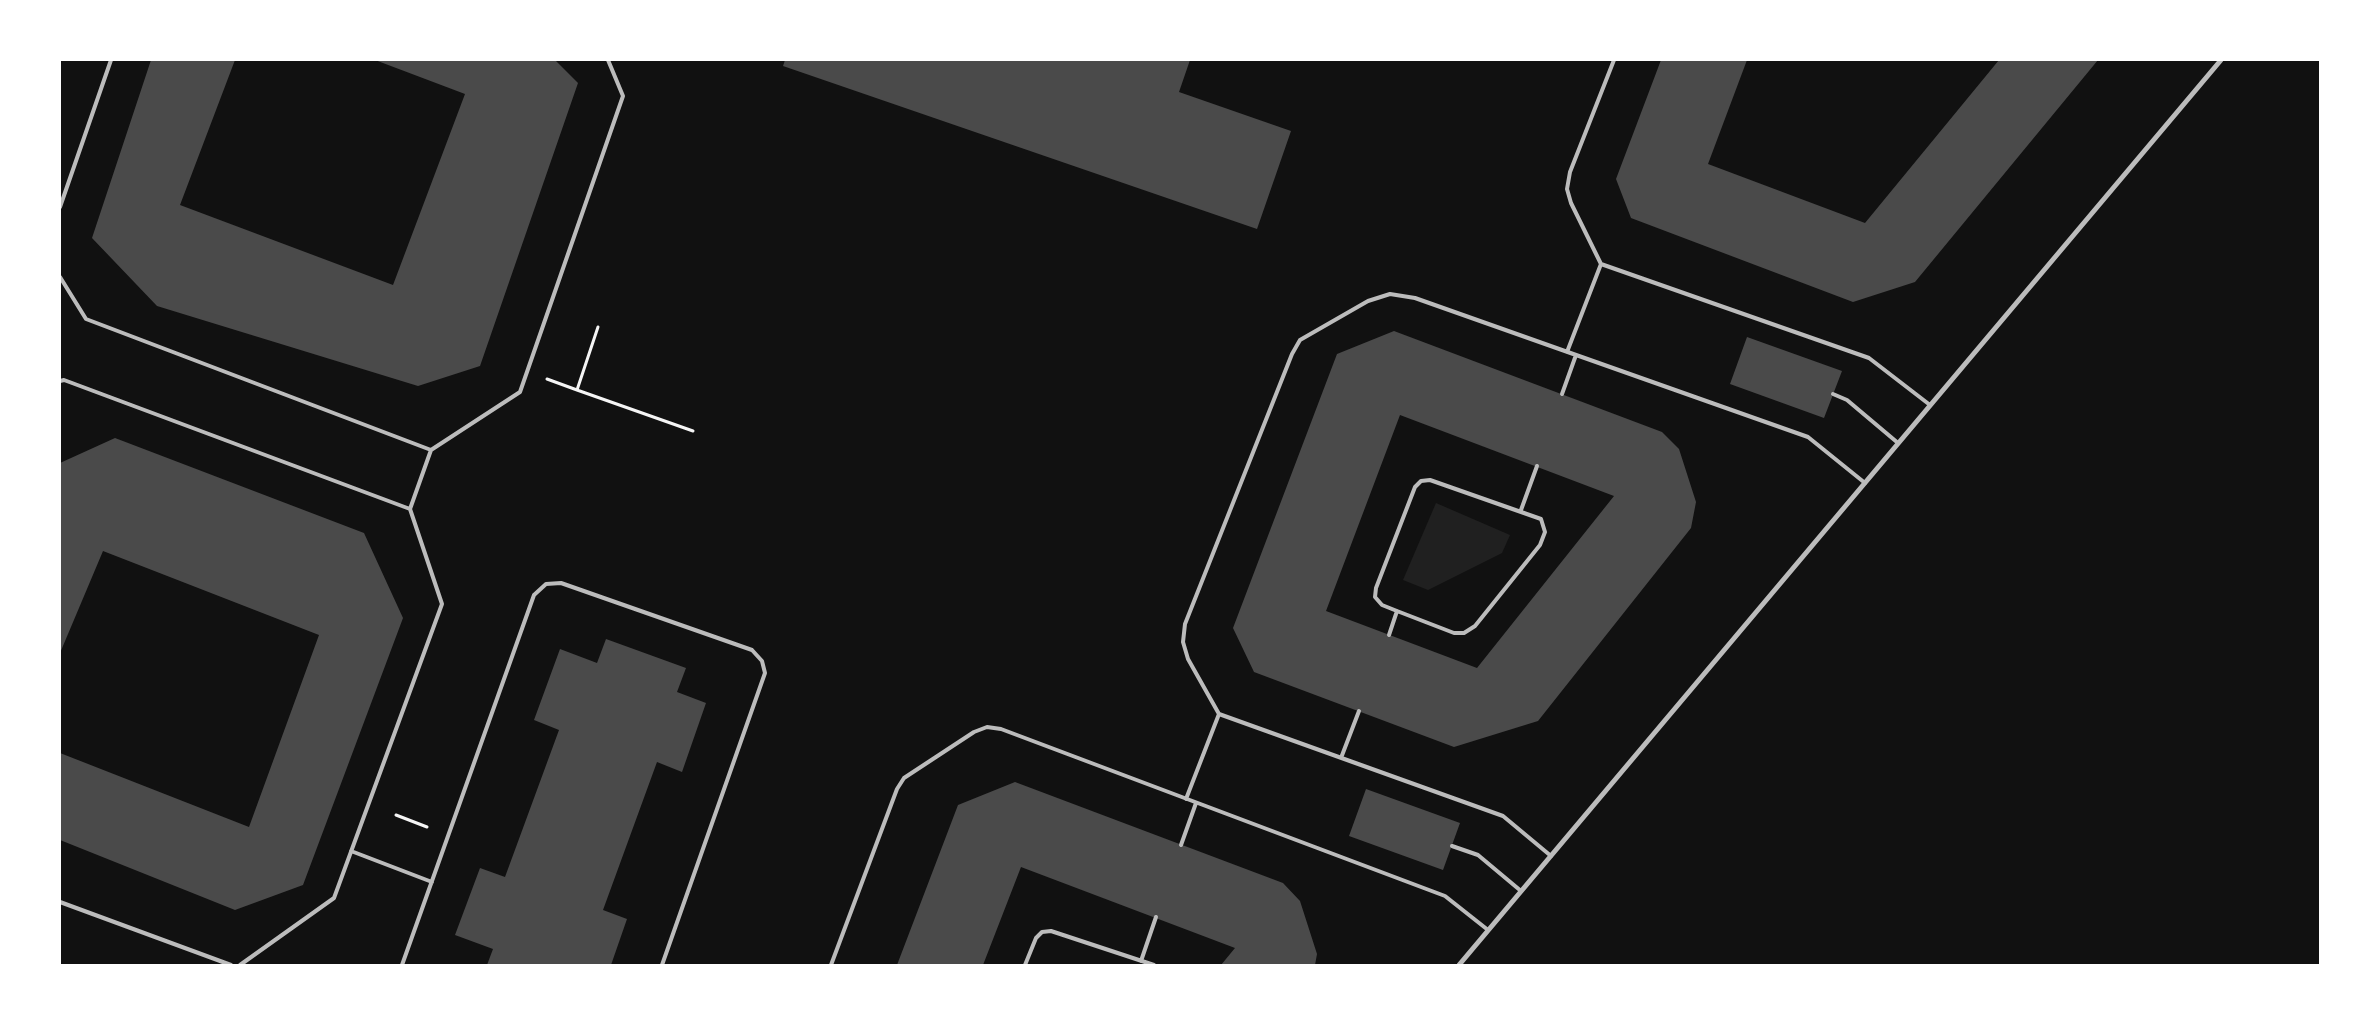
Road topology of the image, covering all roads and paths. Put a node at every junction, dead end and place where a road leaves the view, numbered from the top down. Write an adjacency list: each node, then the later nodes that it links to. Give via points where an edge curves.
1 (111, 60): 5 (lane)
2 (608, 60): 11 (lane, via 623,96)
3 (1614, 60): 6 (lane, via 1570,172 1567,188)
4 (2221, 60): 16 (street)
5 (60, 207)
6 (1601, 264): 9 (lane); 16 (lane, via 1869,358)
7 (60, 277): 19 (lane, via 86,319)
8 (598, 327): 13 (path)
9 (1567, 352): 10 (lane); 27 (lane, via 1415,298 1390,294 1368,301 1300,340 1185,624 1183,642 1188,659)
10 (1576, 355): 14 (lane); 21 (lane, via 1808,437)
11 (528, 372): 13 (path); 19 (lane, via 520,392)
12 (60, 382): 22 (lane, via 64,380)
13 (578, 390): 17 (path)
14 (1562, 394)
15 (1833, 394): 18 (lane, via 1847,400)
16 (1930, 405): 18 (street)
17 (693, 431)
18 (1898, 443): 21 (street)
19 (432, 450): 22 (lane)
20 (1536, 466): 23 (lane)
21 (1865, 483): 36 (street)
22 (410, 509): 35 (lane, via 442,604)
23 (1521, 510): 24 (lane, via 1541,519 1545,532 1543,539 1475,626 1464,633 1454,633); 24 (lane, via 1430,480 1421,481 1415,488 1376,588 1375,597 1382,605)
24 (1397, 611): 25 (lane)
25 (1388, 635)
26 (1360, 711): 28 (lane)
27 (1219, 714): 28 (lane); 29 (lane)
28 (1342, 758): 36 (lane, via 1503,816)
29 (1186, 799): 30 (lane); 47 (lane, via 1001,729 987,727 974,732 914,769 897,789)
30 (1196, 803): 33 (lane); 41 (lane, via 1445,896)
31 (396, 815): 32 (path)
32 (448, 835): 37 (lane); 46 (lane, via 534,595 546,584 561,583 752,650 762,661 765,673)
33 (1181, 845)
34 (1452, 846): 38 (lane, via 1478,855)
35 (352, 851): 37 (lane); 44 (lane, via 334,898)
36 (1551, 856): 38 (street)
37 (432, 882): 45 (lane)
38 (1521, 891): 41 (street)
39 (60, 902): 43 (lane)
40 (1156, 917): 42 (lane)
41 (1488, 930): 50 (street)
42 (1141, 961): 48 (lane, via 1051,930 1036,938); 49 (lane)
43 (231, 965)
44 (240, 965)
45 (402, 965)
46 (662, 965)
47 (831, 965)
48 (1025, 965)
49 (1154, 965)
50 (1459, 965)

